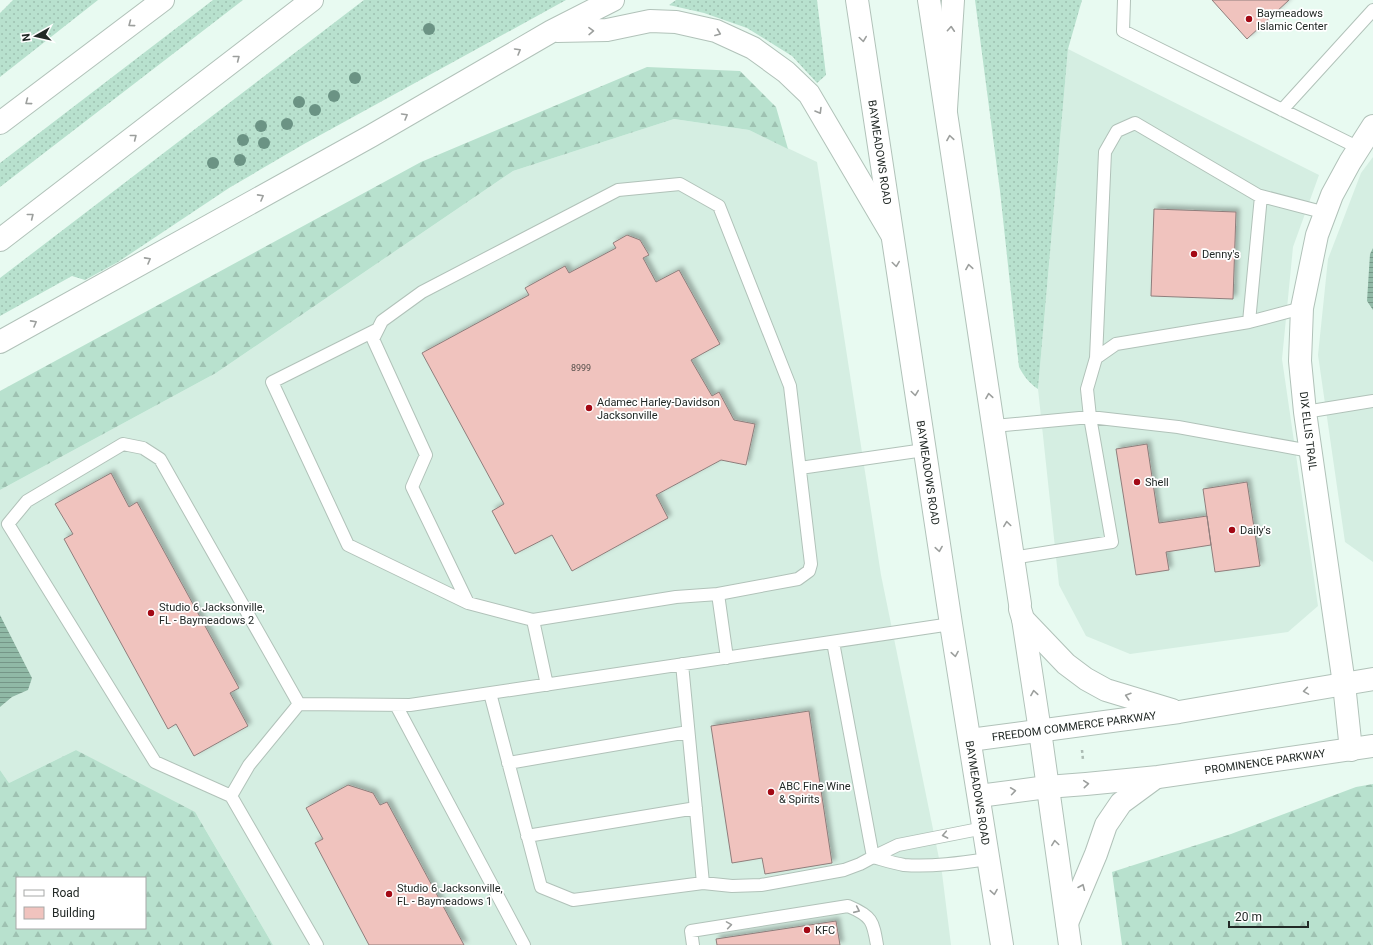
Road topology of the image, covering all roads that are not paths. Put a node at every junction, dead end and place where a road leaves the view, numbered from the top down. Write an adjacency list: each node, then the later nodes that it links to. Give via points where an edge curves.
1 (162, 0): 12 (main road, one-way to 12)
2 (312, 0): 18 (main road, one-way to 2)
3 (613, 0): 9 (main road)
4 (857, 0): 17 (main road, BAYMEADOWS ROAD, one-way to 17)
5 (929, 0): 10 (main road)
6 (953, 0): 10 (main road, one-way to 6)
7 (1124, 0): 11 (lane, via 1123,31)
8 (1373, 10): 11 (lane)
9 (552, 31): 17 (main road, one-way to 17, via 607,30 650,21 676,22 716,31 753,48 786,72 809,94); 22 (main road, one-way to 9, via 365,139)
10 (946, 110): 27 (main road, one-way to 10)
11 (1282, 110): 14 (lane)
12 (0, 123)
13 (1373, 126): 14 (main road, DIX ELLIS TRAIL)
14 (1359, 148): 16 (main road, DIX ELLIS TRAIL, via 1332,195)
15 (1260, 197): 16 (lane); 20 (lane); 23 (lane, via 1135,123 1117,131 1105,152)
16 (1326, 213): 19 (main road, DIX ELLIS TRAIL, via 1317,235)
17 (892, 235): 28 (main road, BAYMEADOWS ROAD, one-way to 28)
18 (0, 240)
19 (1302, 308): 20 (lane); 25 (main road, DIX ELLIS TRAIL, via 1300,361)
20 (1249, 322): 23 (lane, via 1116,344)
21 (378, 329): 30 (lane, via 382,321 422,292 618,190 680,184 719,206 790,386); 33 (lane, via 373,339 426,455 412,486); 33 (lane, via 272,382 348,546)
22 (0, 342)
23 (1096, 358): 26 (lane, via 1087,389)
24 (1373, 401): 25 (lane)
25 (1305, 412): 29 (main road, DIX ELLIS TRAIL)
26 (1090, 417): 27 (lane); 29 (lane, via 1178,427); 31 (lane, via 1112,542)
27 (994, 426): 31 (main road, one-way to 27)
28 (924, 450): 30 (lane); 36 (main road, BAYMEADOWS ROAD, one-way to 36)
29 (1310, 452): 41 (main road, DIX ELLIS TRAIL)
30 (800, 468): 32 (lane, via 811,564 809,571 798,579)
31 (1012, 558): 34 (main road)
32 (718, 594): 35 (lane, via 676,597); 38 (lane)
33 (468, 602): 35 (lane)
34 (1021, 612): 46 (main road, one-way to 34, via 1106,690 1086,679 1066,664); 48 (main road, one-way to 34)
35 (533, 620): 42 (lane)
36 (951, 624): 37 (lane); 49 (main road, BAYMEADOWS ROAD, one-way to 49)
37 (833, 642): 38 (lane); 60 (lane)
38 (727, 658): 39 (lane)
39 (682, 664): 42 (lane); 47 (lane)
40 (1373, 679): 41 (main road)
41 (1344, 684): 46 (main road, one-way to 46); 51 (main road, DIX ELLIS TRAIL)
42 (547, 685): 43 (lane)
43 (490, 693): 45 (lane); 52 (lane)
44 (299, 704): 45 (lane); 55 (lane, via 249,765); 55 (lane, via 160,459 143,448 123,444 27,501 8,524 155,762)
45 (396, 705): 65 (lane)
46 (1179, 712): 48 (main road, FREEDOM COMMERCE PARKWAY)
47 (688, 732): 52 (lane); 57 (lane)
48 (1040, 732): 49 (main road, FREEDOM COMMERCE PARKWAY); 54 (main road)
49 (970, 740): 56 (main road, BAYMEADOWS ROAD)
50 (1373, 746): 51 (main road, PROMINENCE PARKWAY)
51 (1352, 750): 53 (main road, PROMINENCE PARKWAY)
52 (508, 763): 59 (lane)
53 (1158, 776): 54 (main road, one-way to 53); 63 (main road, one-way to 53, via 1106,825 1120,802)
54 (1047, 787): 56 (main road, one-way to 54); 63 (main road, one-way to 54)
55 (231, 796): 64 (lane)
56 (979, 796): 58 (main road, BAYMEADOWS ROAD)
57 (696, 808): 59 (lane); 62 (lane)
58 (984, 828): 60 (lane, one-way to 60, via 898,845); 61 (main road, BAYMEADOWS ROAD)
59 (528, 836): 62 (lane, via 541,887 573,900)
60 (873, 857): 61 (lane, via 905,865 944,865); 62 (lane, via 844,870 761,885)
61 (988, 859): 68 (main road, BAYMEADOWS ROAD, one-way to 68)
62 (703, 884)
63 (1067, 923): 69 (main road)
64 (317, 945)
65 (524, 945)
66 (693, 945): 67 (lane, one-way to 67, via 691,931 848,906 862,912 874,925)
67 (877, 945)
68 (1002, 945)
69 (1070, 945)

